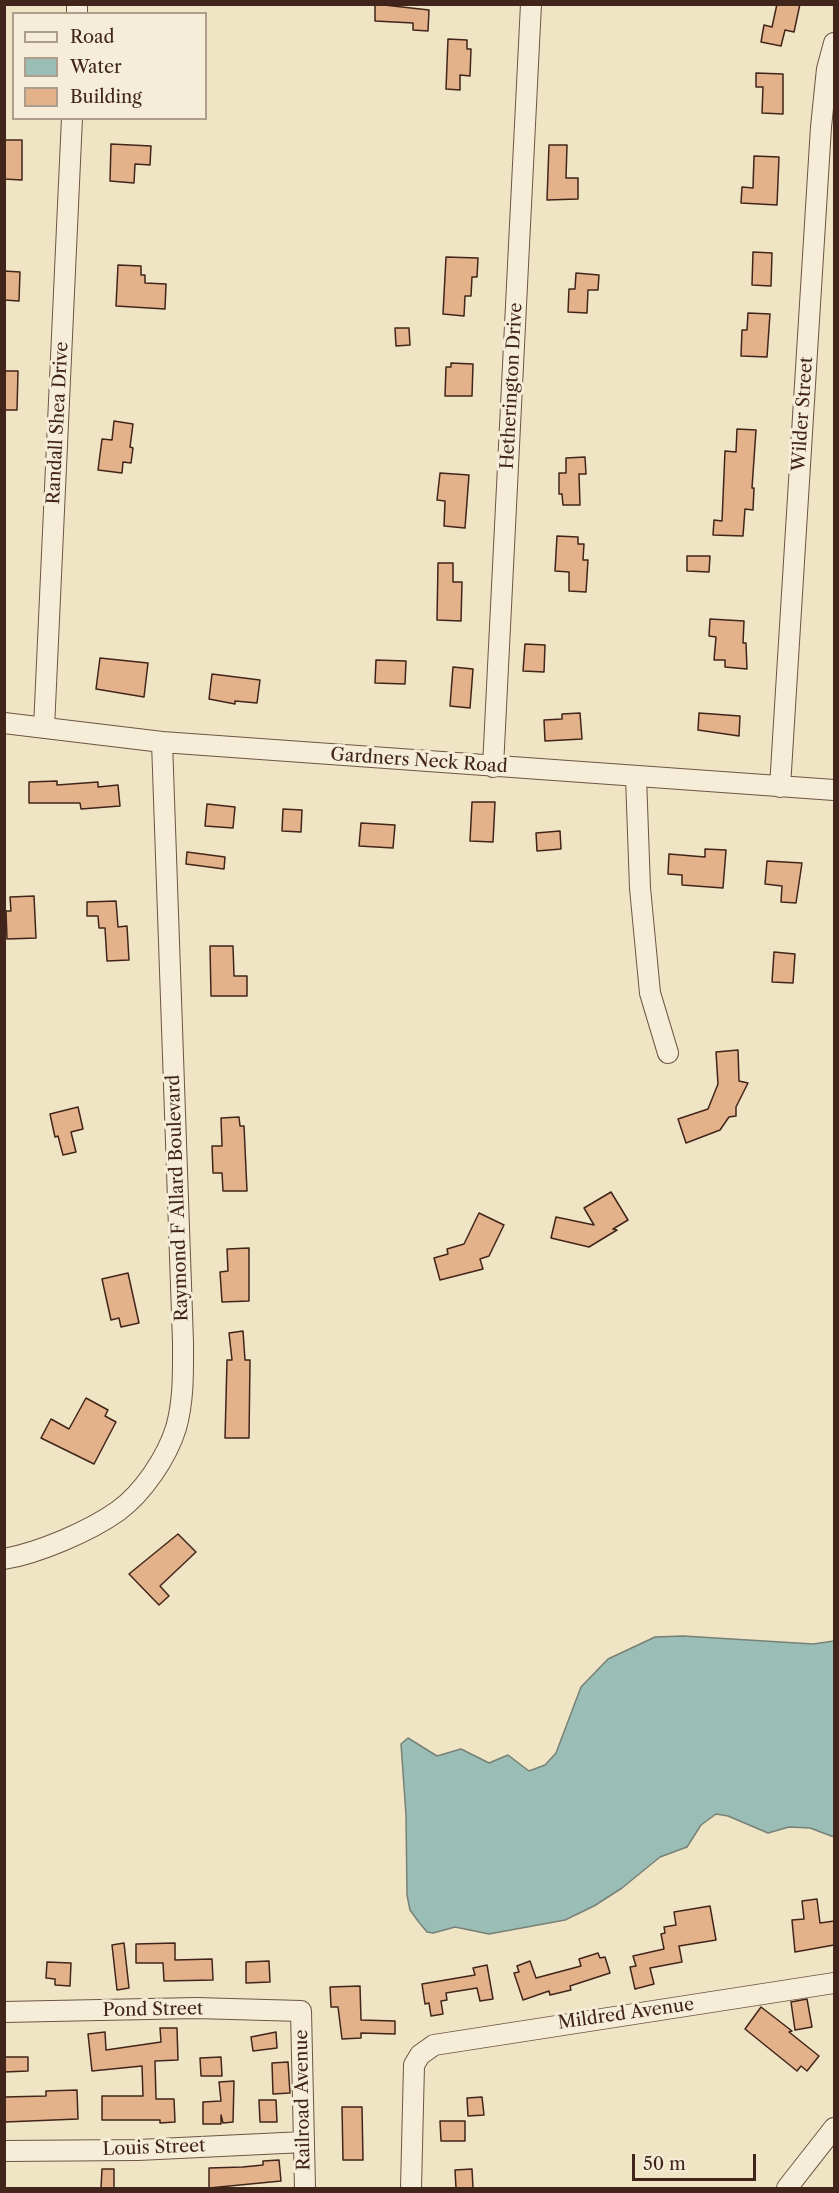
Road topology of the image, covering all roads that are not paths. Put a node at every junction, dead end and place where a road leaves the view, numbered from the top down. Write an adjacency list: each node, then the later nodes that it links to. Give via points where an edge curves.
1 (531, 4): 7 (street, Hetherington Drive)
2 (834, 43): 9 (street, Wilder Street, via 821,127)
3 (72, 120): 5 (street, Randall Shea Drive)
4 (4, 723): 5 (street, Gardners Neck Road)
5 (44, 728): 6 (street, Gardners Neck Road)
6 (162, 742): 7 (street, Gardners Neck Road); 12 (street, Raymond F Allard Boulevard, via 182,1394 175,1430 161,1459 143,1486 119,1510 54,1542)
7 (494, 767): 8 (street, Gardners Neck Road)
8 (636, 777): 9 (street, Gardners Neck Road); 11 (street, via 640,888 650,993)
9 (780, 787): 10 (street, Gardners Neck Road)
10 (834, 790)
11 (668, 1053)
12 (4, 1559)
13 (834, 1983): 20 (street, Mildred Avenue, via 434,2045 414,2065)
14 (302, 2011): 15 (street, Pond Street, via 196,2008); 17 (street, Railroad Avenue)
15 (4, 2012)
16 (834, 2128): 21 (street)
17 (304, 2142): 18 (street, Louis Street, via 138,2150); 19 (street, Railroad Avenue)
18 (4, 2151)
19 (305, 2188)
20 (411, 2188)
21 (787, 2188)

